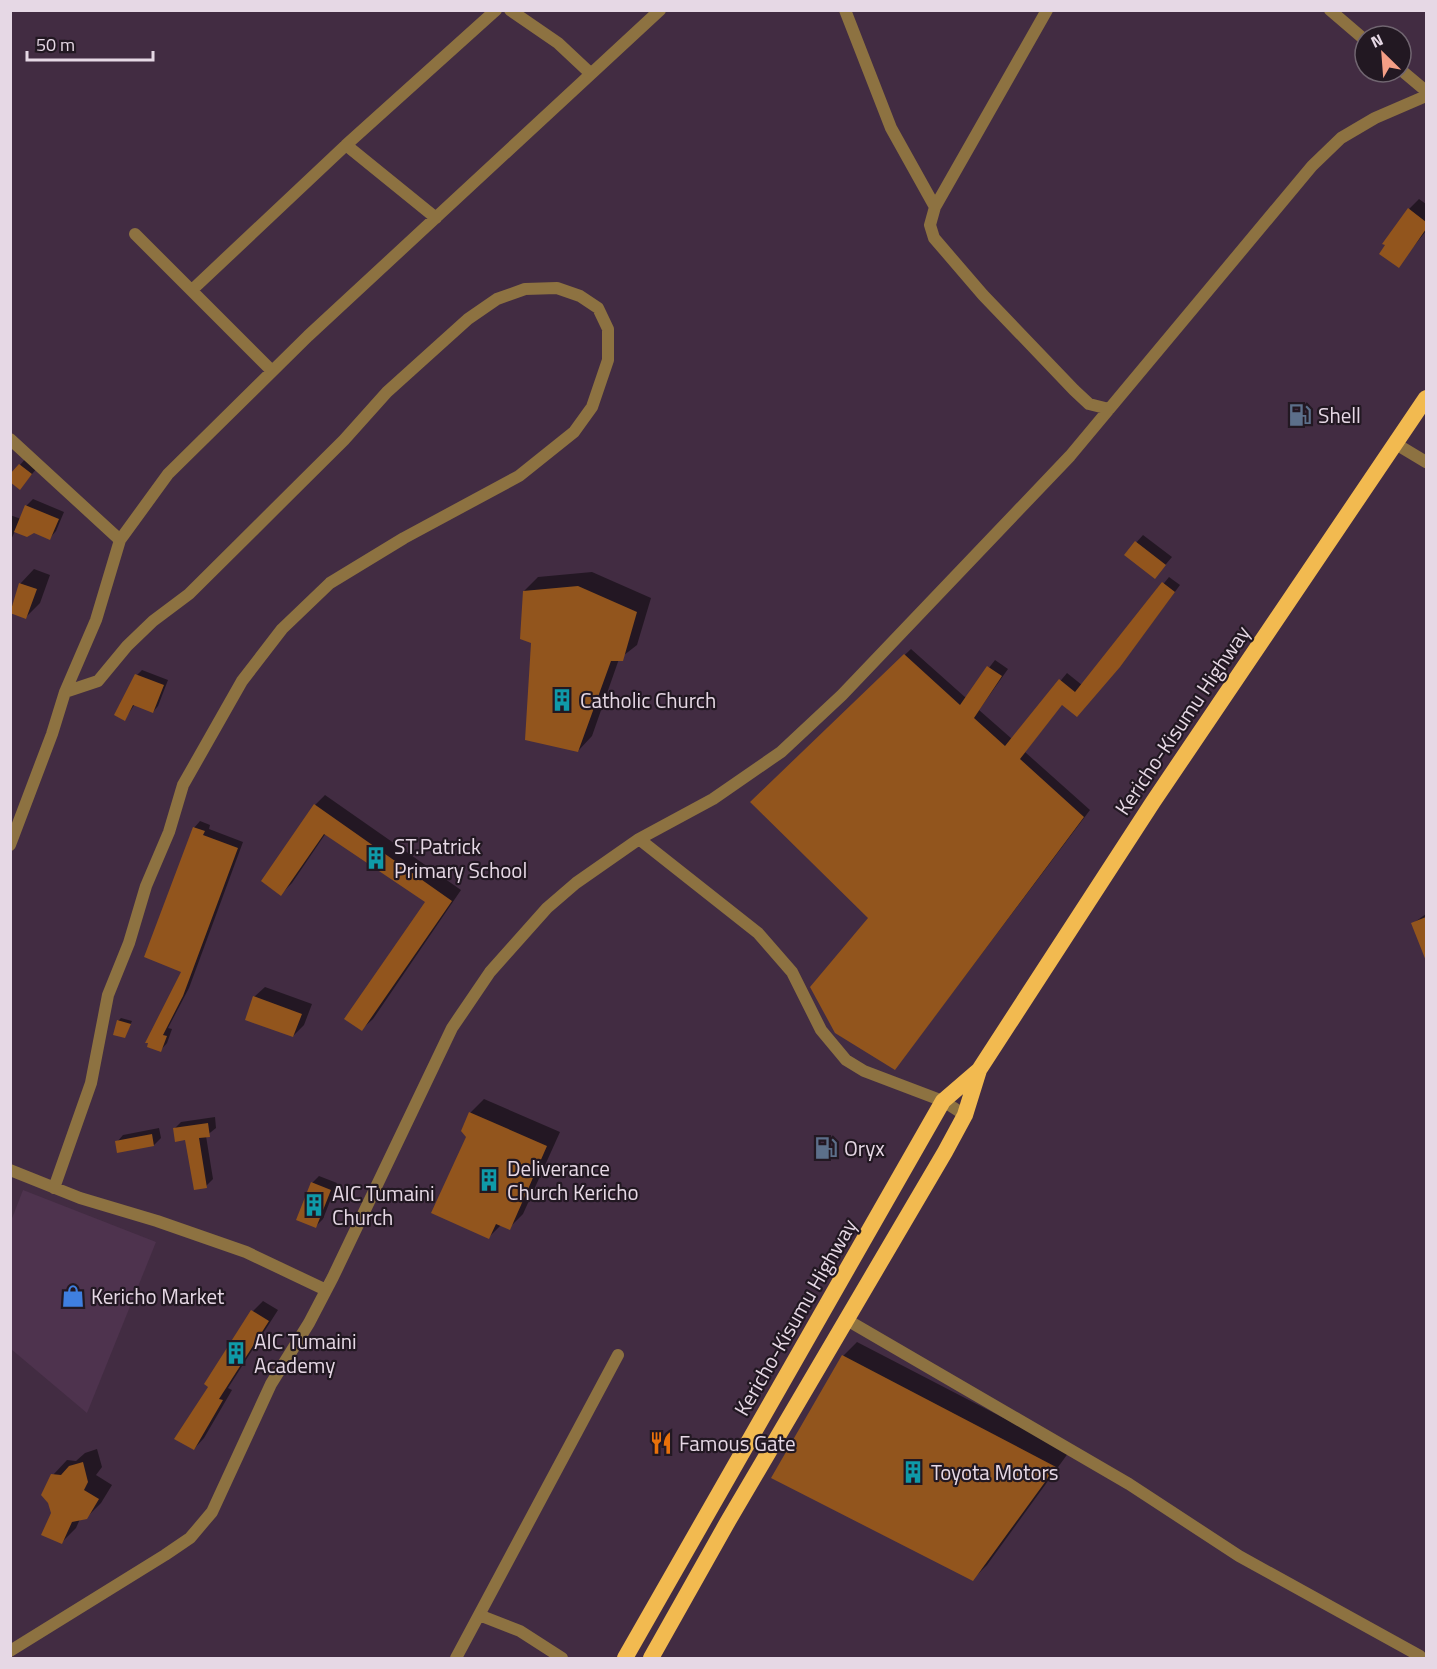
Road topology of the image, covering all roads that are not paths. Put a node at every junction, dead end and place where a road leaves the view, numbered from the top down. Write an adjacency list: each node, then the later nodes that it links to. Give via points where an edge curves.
1 (496, 10): 12 (street)
2 (510, 10): 8 (street, via 558,43)
3 (660, 10): 8 (street)
4 (845, 10): 13 (street, via 891,128)
5 (1047, 10): 13 (street)
6 (1330, 10): 7 (street)
7 (1353, 30)
8 (590, 73): 14 (street)
9 (1413, 80): 10 (street)
10 (1426, 91)
11 (1426, 96): 19 (street, via 1341,138 1311,166)
12 (346, 145): 14 (street); 16 (street)
13 (935, 207): 19 (street, via 930,225 934,238 983,296 1082,398 1096,407)
14 (436, 218): 17 (street)
15 (135, 234): 16 (street)
16 (192, 291): 17 (street)
17 (272, 371): 23 (street, via 168,474)
18 (1426, 398): 21 (highway, Kericho-Kisumu Highway)
19 (1110, 409): 25 (street, via 915,621 781,752 713,799)
20 (10, 439): 23 (street)
21 (1396, 444): 22 (street); 27 (highway, Kericho-Kisumu Highway, via 1153,802)
22 (1426, 462)
23 (120, 540): 24 (street, via 96,620)
24 (65, 692): 26 (street); 31 (street, via 98,681 136,638 189,594 344,440 387,392 468,319 498,299 525,289 557,288 598,308 608,329 608,360 592,407 574,432 519,476 330,583 282,629 242,681 183,785 108,995 91,1083)
25 (639, 839): 28 (street, via 758,933 792,972 821,1030 846,1060 864,1071); 32 (street, via 547,908 489,972 452,1028)
26 (11, 845)
27 (980, 1070): 28 (highway, Kericho-Kisumu Highway); 29 (highway, Kericho-Kisumu Highway)
28 (943, 1101): 29 (street); 39 (highway, Kericho-Kisumu Highway)
29 (965, 1115): 33 (highway, Kericho-Kisumu Highway)
30 (10, 1170): 31 (street)
31 (54, 1188): 32 (street, via 246,1252)
32 (326, 1290): 36 (street, via 271,1384 212,1512 202,1525 165,1555)
33 (847, 1320): 40 (highway, Kericho-Kisumu Highway); 41 (street, via 1129,1484 1239,1556 1420,1656)
34 (618, 1355): 35 (street)
35 (479, 1615): 37 (street); 38 (street, via 520,1631)
36 (10, 1651)
37 (456, 1659)
38 (562, 1659)
39 (625, 1659)
40 (651, 1659)
41 (1419, 1659)

